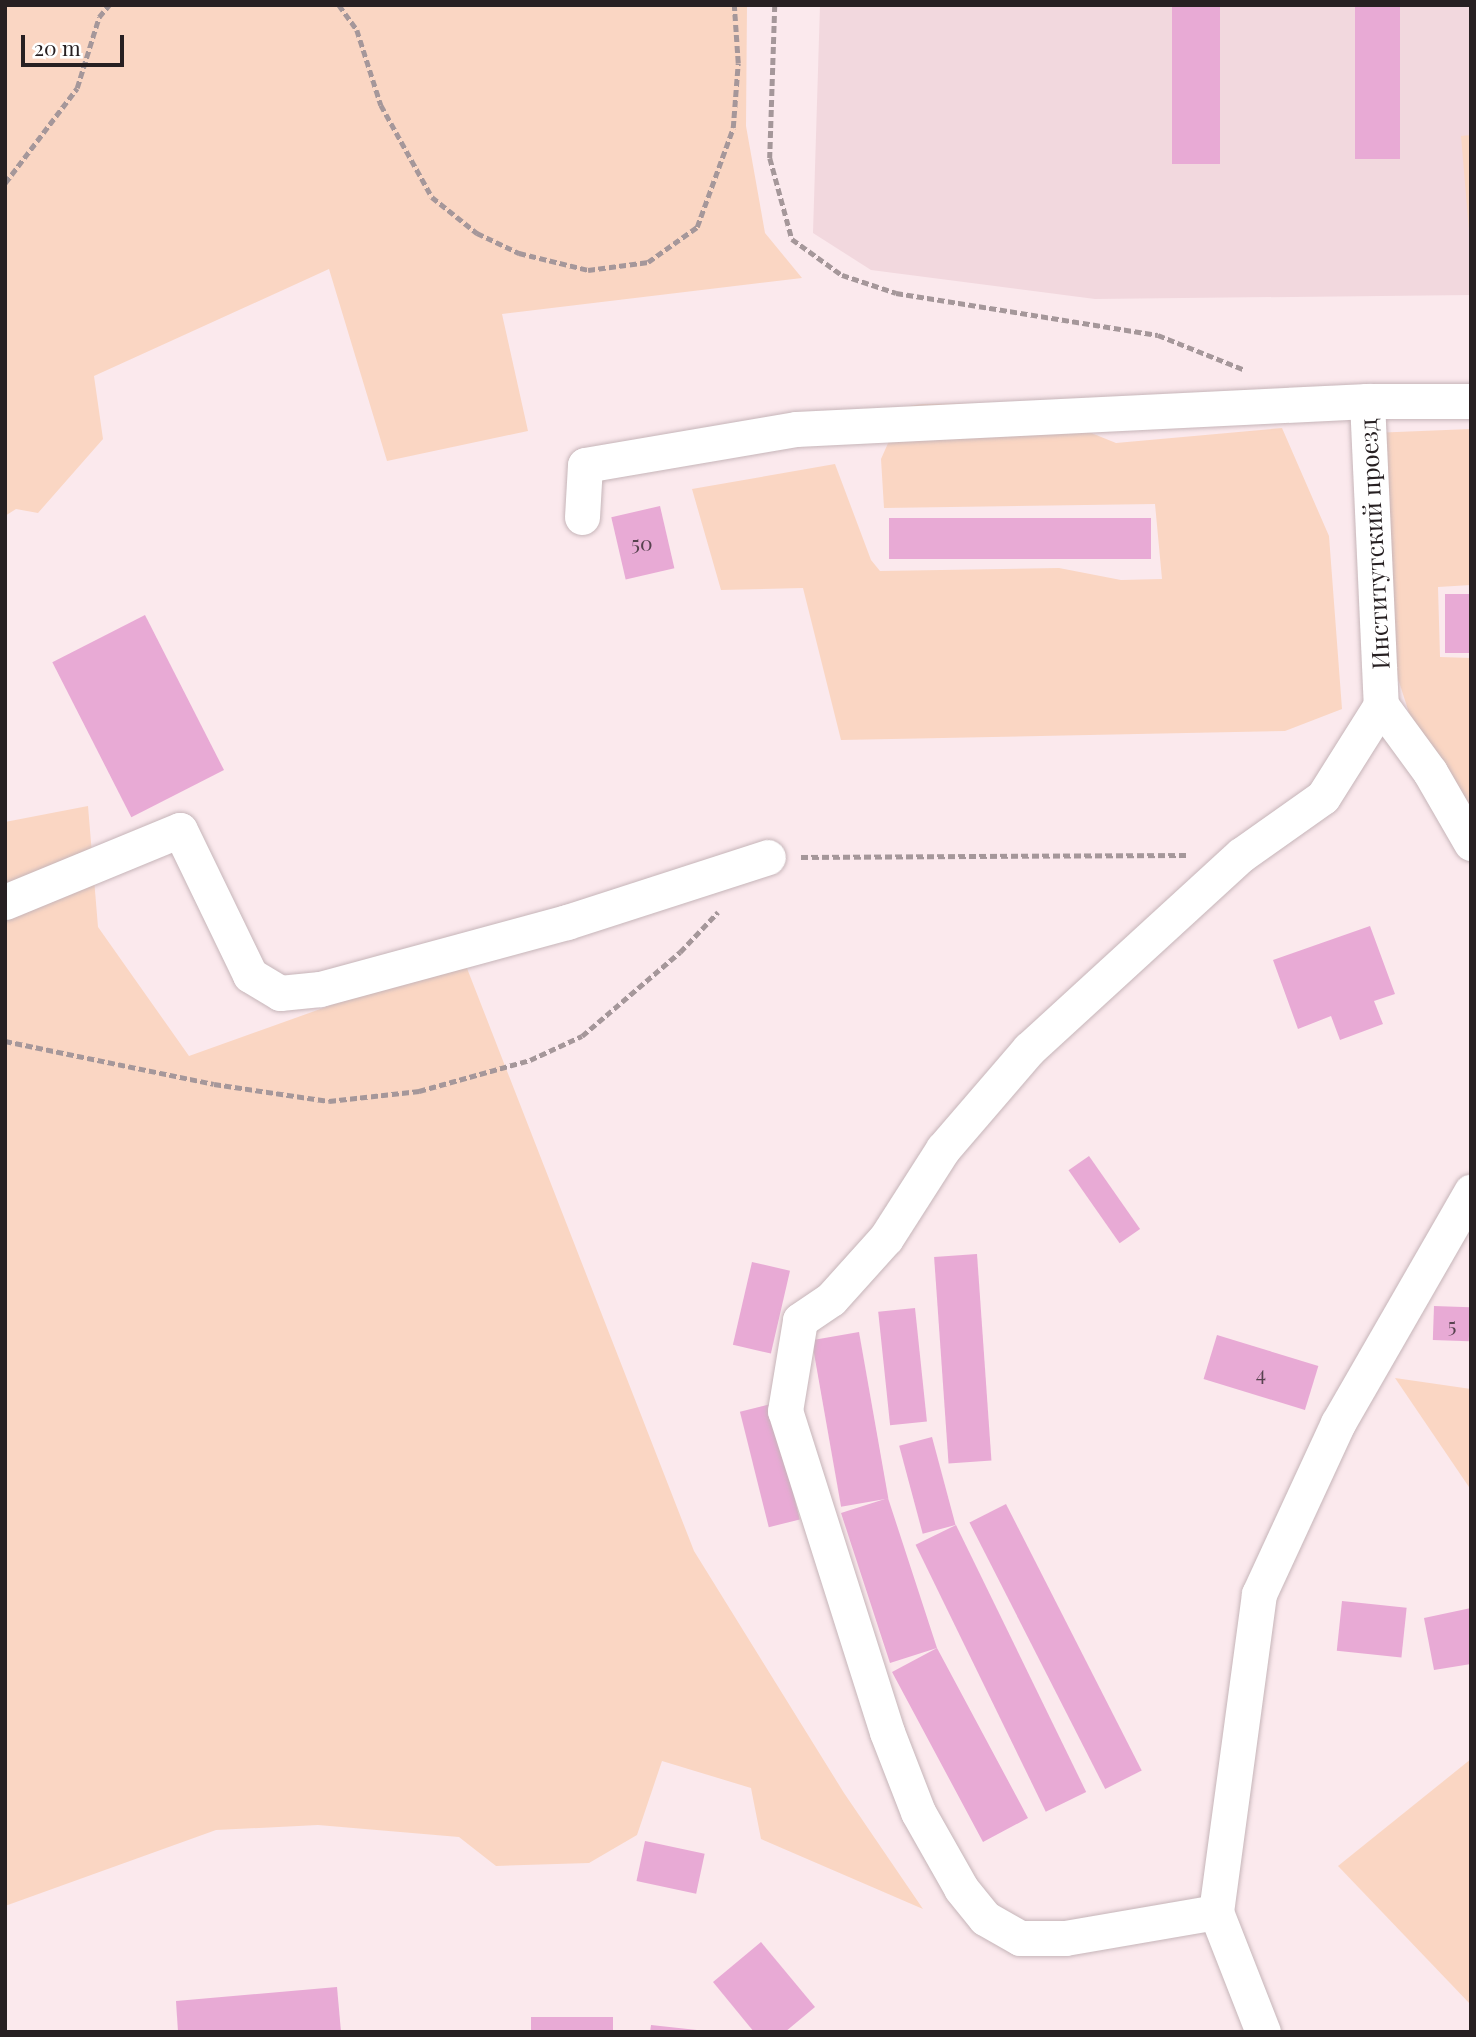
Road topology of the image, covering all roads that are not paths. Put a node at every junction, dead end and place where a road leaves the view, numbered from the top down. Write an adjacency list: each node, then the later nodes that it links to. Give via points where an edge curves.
1 (1367, 401): 2 (street, Институтский проезд); 3 (street, via 796,429 585,465); 4 (street, Институтский проезд)
2 (1471, 401)
3 (582, 517)
4 (1381, 705): 5 (street, via 1430,772); 9 (street, via 1323,797 1241,855 1029,1049 943,1149 886,1238 831,1298 800,1320 785,1411 887,1732 918,1812 961,1888 985,1917 1020,1938 1065,1938)
5 (1471, 843)
6 (768, 857): 7 (street, via 567,922 320,989 281,993 250,975 180,830)
7 (5, 902)
8 (1471, 1192): 9 (street, via 1338,1423 1259,1594)
9 (1216, 1912): 10 (street)
10 (1253, 2029)

